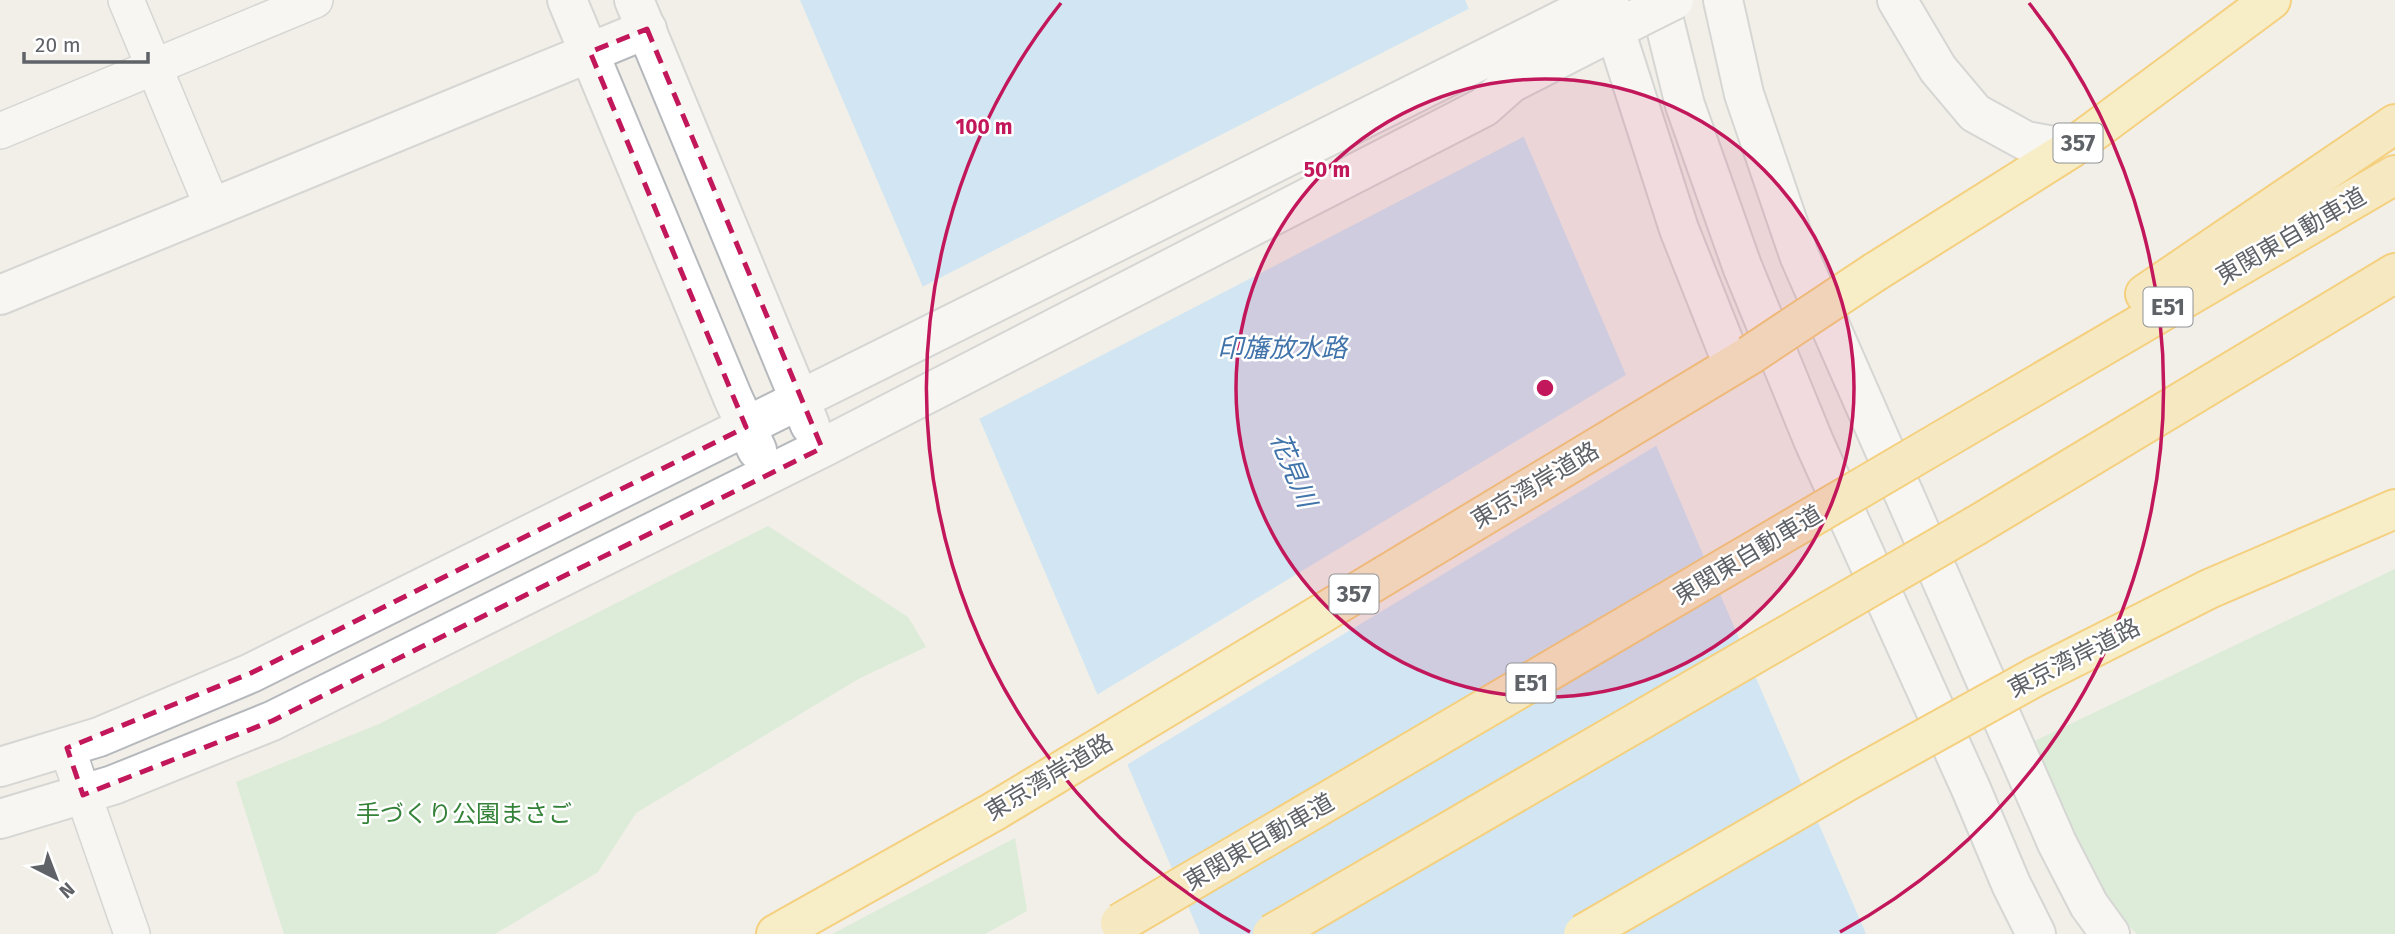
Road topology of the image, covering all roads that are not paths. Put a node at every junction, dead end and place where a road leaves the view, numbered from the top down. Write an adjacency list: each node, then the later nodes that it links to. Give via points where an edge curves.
1 (126, 0): 12 (street)
2 (315, 0): 12 (street)
3 (567, 0): 10 (street)
4 (1674, 0): 8 (street, bridge)
5 (1723, 0): 37 (street, via 1744,94 1799,255 2057,843 2089,905)
6 (1897, 0): 15 (street, via 1938,69 1975,113 2026,141)
7 (2271, 0): 15 (highway, 東京湾岸道路 / 357)
8 (1624, 10): 11 (street); 20 (street, via 1679,229); 36 (street, via 1685,105 1747,278 1814,442)
9 (640, 15): 10 (street); 22 (street)
10 (590, 52): 17 (street); 23 (street)
11 (1504, 67): 22 (street); 24 (street, via 1484,107)
12 (154, 69): 14 (street); 17 (street)
13 (2395, 124): 21 (highway, via 2133,301)
14 (0, 131)
15 (2070, 149): 20 (highway, 東京湾岸道路 / 357, bridge)
16 (2395, 175): 21 (highway, 東関東自動車道 / E51)
17 (212, 206): 19 (street)
18 (2395, 274): 34 (highway, bridge, via 1977,525)
19 (0, 295)
20 (1732, 365): 33 (highway, 東京湾岸道路 / 357, via 993,812)
21 (2063, 368): 31 (highway, 東関東自動車道 / E51, bridge)
22 (799, 401): 23 (street); 24 (street)
23 (746, 426): 25 (street); 27 (street, via 251,673)
24 (822, 448): 25 (street)
25 (768, 474): 29 (street, via 272,721)
26 (2395, 509): 35 (highway, 東京湾岸道路, bridge, via 2209,589 2035,677)
27 (67, 748): 28 (street); 29 (street)
28 (0, 767)
29 (83, 795): 30 (street); 32 (street)
30 (0, 819)
31 (1110, 928)
32 (132, 934)
33 (776, 934)
34 (1272, 934)
35 (1583, 934)
36 (2036, 934)
37 (2110, 934)

